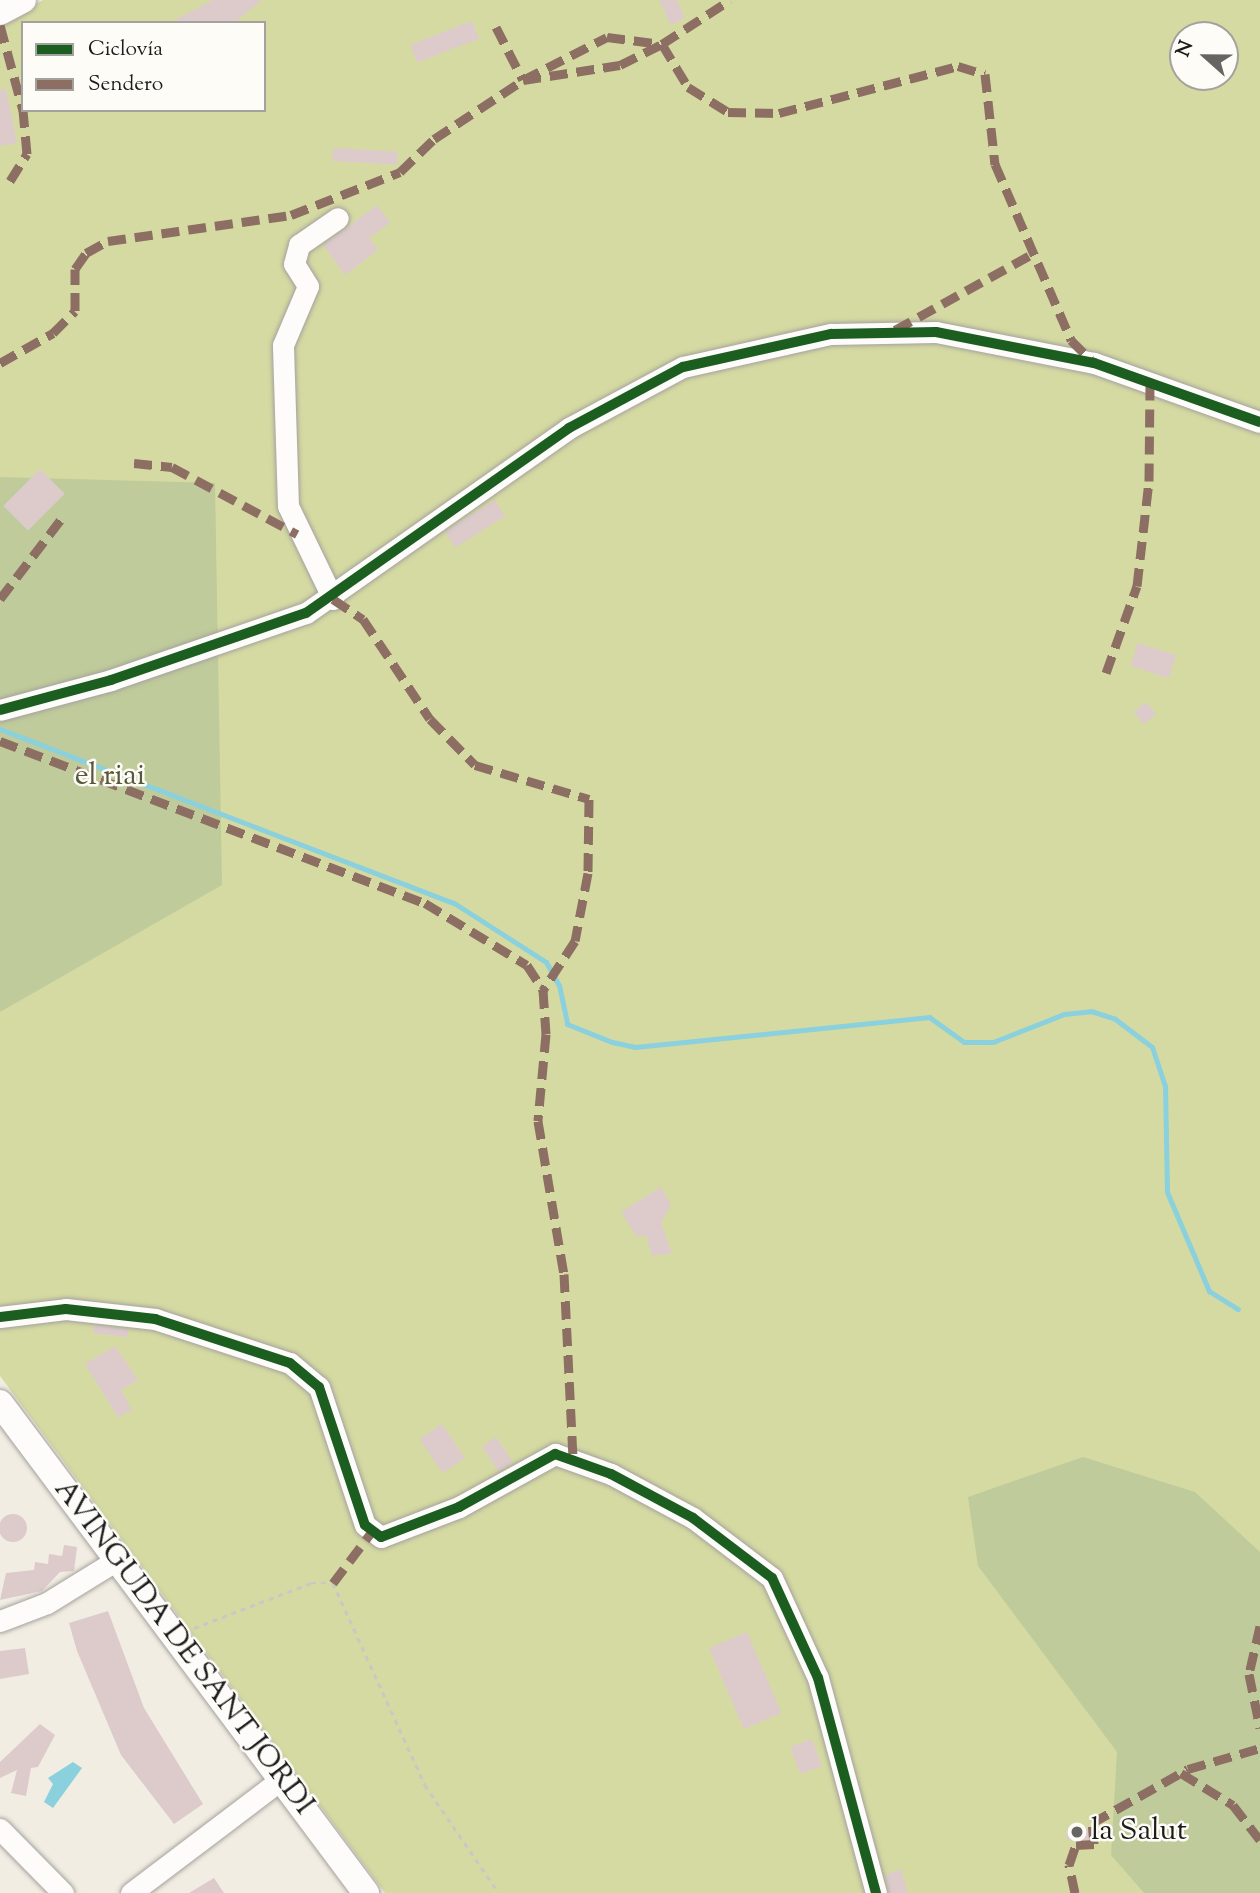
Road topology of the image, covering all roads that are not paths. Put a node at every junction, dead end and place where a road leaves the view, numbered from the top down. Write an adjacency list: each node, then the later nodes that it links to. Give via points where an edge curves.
1 (23, 0): 2 (main road)
2 (0, 12)
3 (338, 218): 5 (street, via 299,245 293,264 307,286 283,345 288,506)
4 (1260, 422): 5 (street, via 1150,379 1029,349 936,332 831,334 683,367 569,428)
5 (333, 598): 6 (street, via 111,680)
6 (0, 710)
7 (0, 1317): 16 (street, via 66,1309 155,1319 290,1363 319,1387 365,1525 382,1538 437,1517 555,1454 611,1474 715,1532 772,1578 818,1678)
8 (0, 1403): 9 (main road, AVINGUDA DE SANT JORDI)
9 (115, 1561): 10 (street, via 47,1603); 11 (main road, AVINGUDA DE SANT JORDI)
10 (0, 1621)
11 (282, 1779): 14 (street); 15 (main road, AVINGUDA DE SANT JORDI)
12 (0, 1829): 13 (street)
13 (62, 1893)
14 (131, 1893)
15 (366, 1893)
16 (876, 1893)

